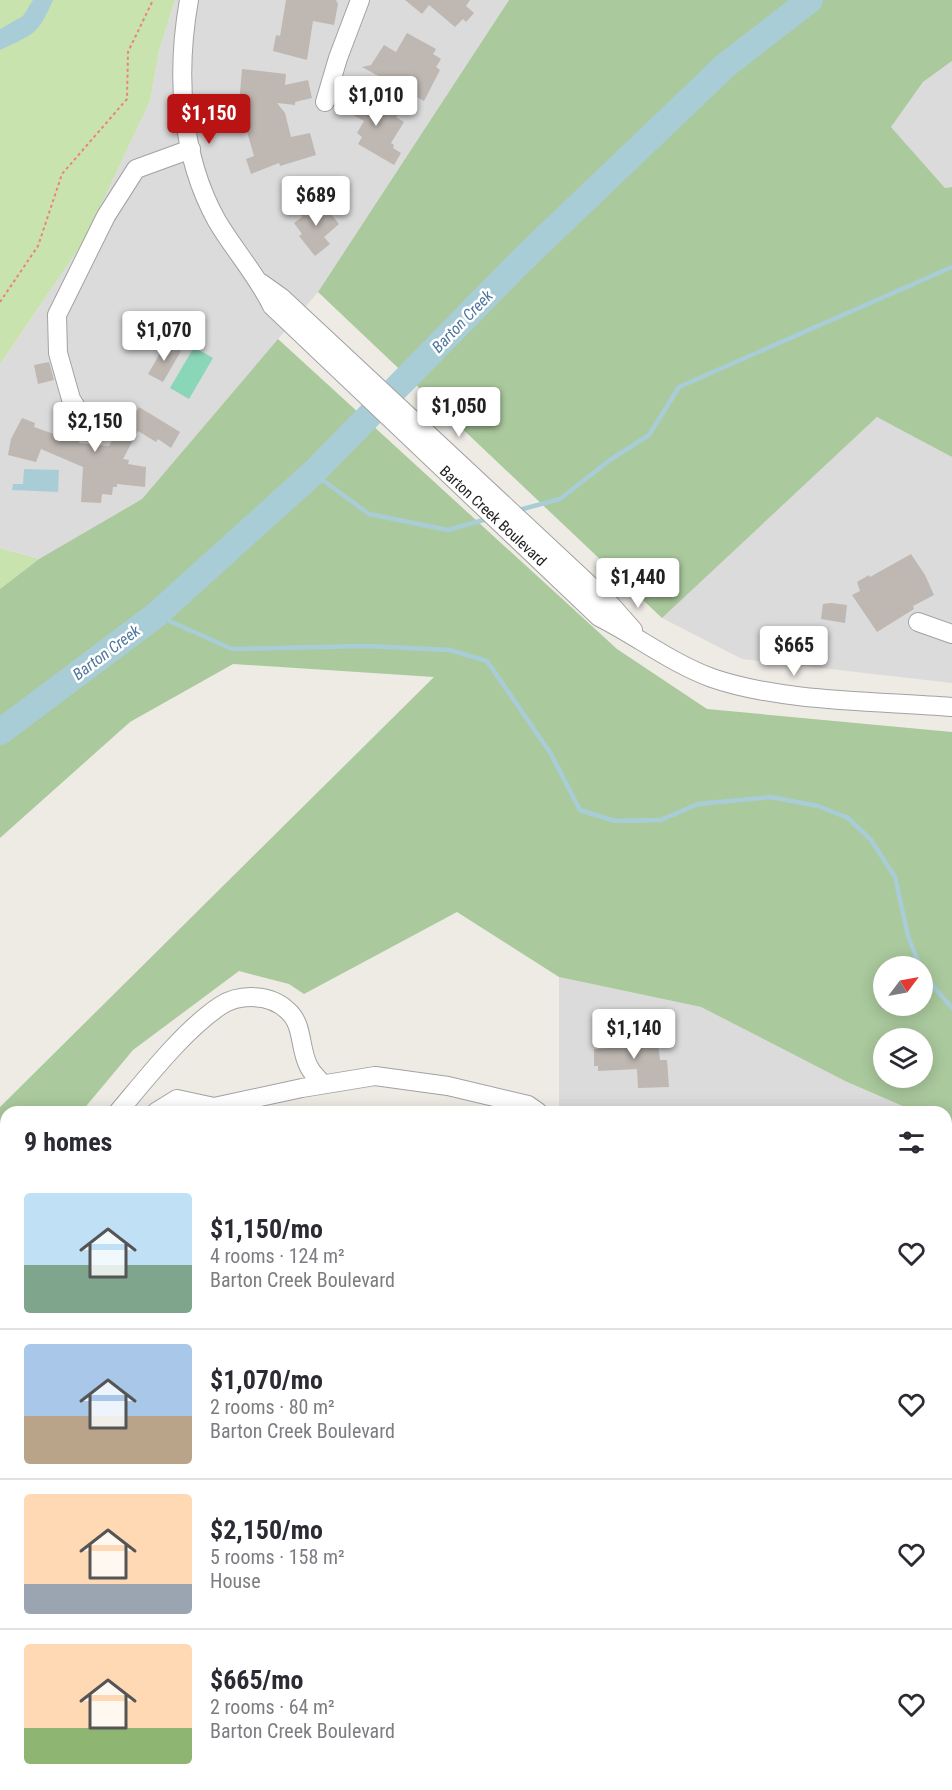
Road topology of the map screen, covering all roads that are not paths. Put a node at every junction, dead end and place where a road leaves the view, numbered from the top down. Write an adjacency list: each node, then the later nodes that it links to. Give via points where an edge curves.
1 (189, 0): 4 (street, Barton Creek Boulevard, via 184,29 183,98)
2 (360, 0): 3 (street)
3 (325, 102)
4 (191, 149): 5 (street, via 136,169 106,216 57,315 58,353 71,399 79,412); 8 (street, Barton Creek Boulevard, via 216,219 238,255 277,302 605,611 637,636 682,665 750,689)
5 (108, 427)
6 (918, 622): 7 (street)
7 (952, 634)
8 (952, 707)
9 (323, 1084): 10 (street, via 309,1067 296,1021 288,1011 256,996 220,1006 169,1053); 13 (street); 14 (street, via 375,1076 448,1086)
10 (123, 1106)
11 (166, 1106): 12 (street, via 177,1099)
12 (209, 1106)
13 (219, 1106)
14 (528, 1106)

